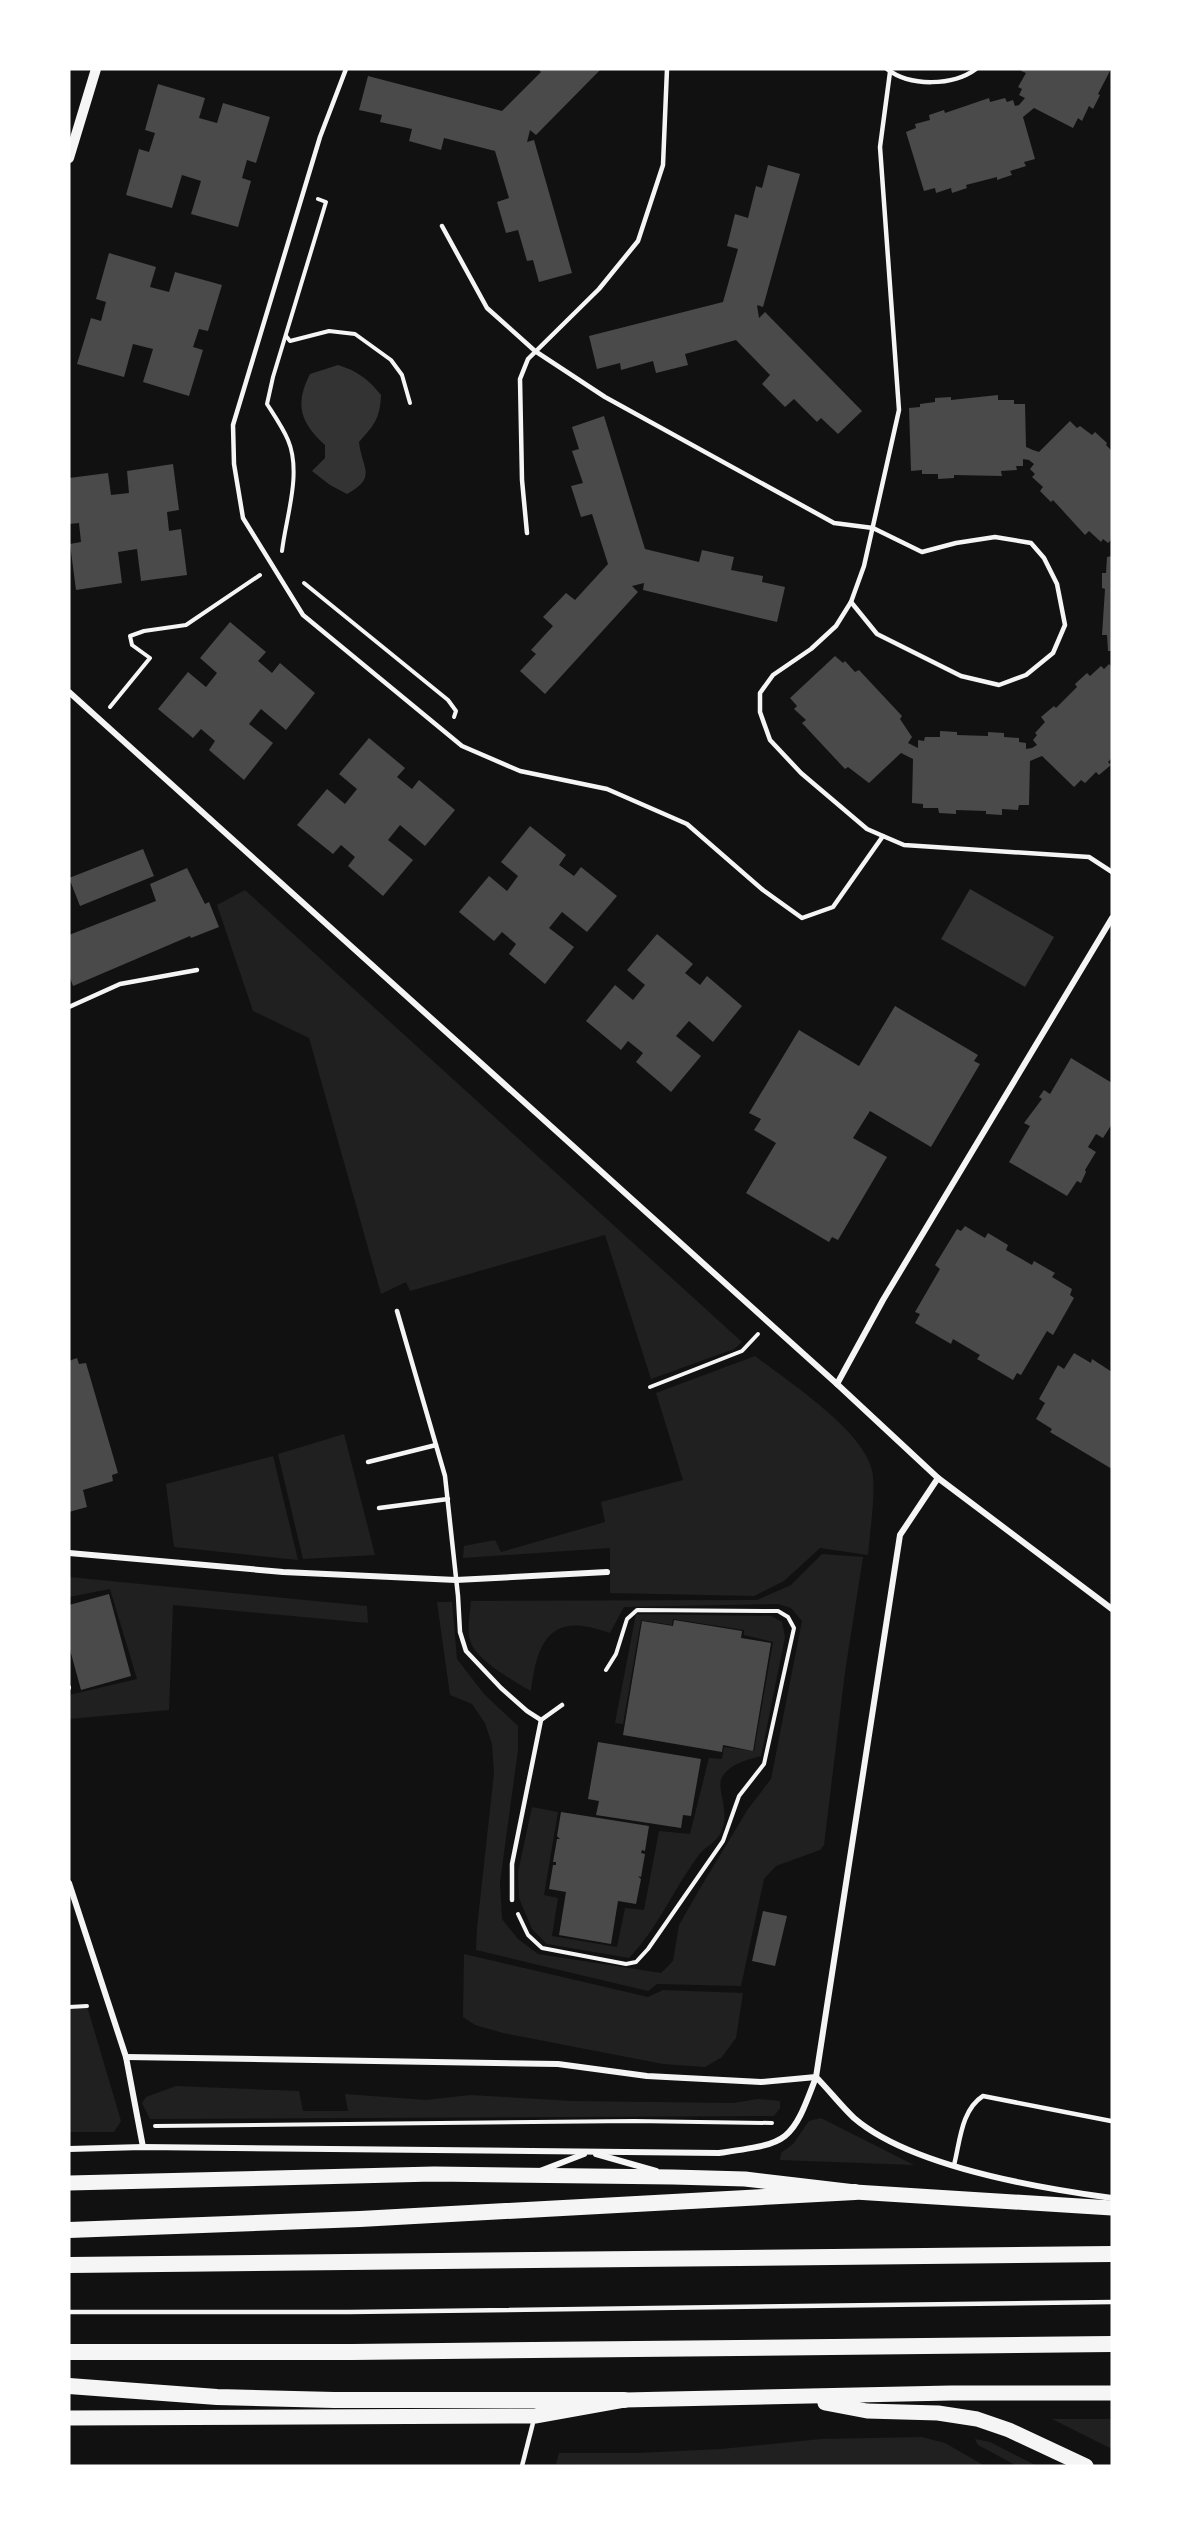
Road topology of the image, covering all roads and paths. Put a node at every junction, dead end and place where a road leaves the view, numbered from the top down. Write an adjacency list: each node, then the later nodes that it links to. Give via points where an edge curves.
1 (346, 69): 7 (lane)
2 (667, 69): 10 (lane, via 663,165 638,241 599,289)
3 (976, 69): 5 (lane, via 944,82 916,81)
4 (95, 70): 6 (street)
5 (889, 70): 12 (lane, via 880,147 899,410)
6 (69, 158)
7 (303, 193): 9 (path, via 326,202); 15 (lane, via 233,425 234,464 243,518)
8 (442, 226): 10 (lane, via 487,308)
9 (285, 335): 11 (path, via 290,341 329,331 355,334 391,360 402,375); 14 (path, via 267,404 292,453 294,475 282,552)
10 (535, 351): 12 (lane, via 605,396 834,524); 13 (lane, via 520,379)
11 (410, 403)
12 (873, 528): 17 (lane); 17 (lane, via 922,552 995,537 1031,543 1057,584 1065,625 1053,653 1026,675 999,685 961,676 877,633)
13 (527, 533)
14 (285, 561)
15 (273, 566): 19 (path, via 186,625 130,636 132,645 150,658); 20 (lane, via 303,615)
16 (297, 577): 20 (path, via 448,700 456,711)
17 (851, 602): 21 (lane, via 836,626 812,649 773,675 760,693 760,712 770,740 801,773 867,829)
18 (69, 692): 19 (street)
19 (100, 720): 28 (street)
20 (446, 732): 21 (lane, via 462,746 520,771 607,789 687,824 763,891 802,918 833,907)
21 (883, 836): 22 (lane, via 904,845 1089,857)
22 (1112, 872)
23 (1112, 918): 28 (street, via 883,1300)
24 (197, 970): 25 (lane, via 120,984)
25 (69, 1007)
26 (397, 1311): 30 (lane)
27 (742, 1351): 29 (path)
28 (837, 1384): 32 (street)
29 (650, 1387)
30 (436, 1445): 31 (lane); 33 (lane)
31 (368, 1462)
32 (938, 1478): 38 (street); 47 (street, via 900,1535)
33 (448, 1499): 34 (lane); 37 (lane)
34 (379, 1508)
35 (69, 1553): 37 (street, via 283,1572)
36 (608, 1572): 37 (street)
37 (456, 1581): 41 (lane, via 460,1632 466,1651 501,1688)
38 (1112, 1609)
39 (606, 1670): 43 (path, via 616,1654 627,1619 637,1610 778,1611 788,1617 794,1628 764,1764 739,1796 723,1841 636,1962 626,1964 542,1948 528,1935)
40 (561, 1705): 41 (lane)
41 (541, 1720): 43 (lane, via 512,1864)
42 (69, 1882): 46 (street)
43 (512, 1900)
44 (87, 2006): 45 (path)
45 (69, 2007)
46 (126, 2057): 47 (street, via 558,2064 647,2076 761,2082); 50 (street)
47 (816, 2077): 49 (street); 54 (street, via 855,2118 906,2150)
48 (1111, 2121): 54 (lane, via 983,2096 972,2103 967,2113)
49 (796, 2124): 50 (path, via 634,2121); 53 (street, via 780,2140 767,2146 719,2153)
50 (138, 2126): 51 (street)
51 (142, 2147): 52 (street); 53 (street)
52 (69, 2149)
53 (589, 2152): 55 (street); 56 (street)
54 (954, 2165): 59 (street, via 1049,2189)
55 (529, 2175): 56 (main road); 57 (main road)
56 (674, 2177): 58 (main road, via 745,2179)
57 (69, 2183)
58 (855, 2192): 60 (main road); 61 (highway, via 360,2219)
59 (1112, 2198)
60 (1112, 2208)
61 (69, 2230)
62 (1112, 2254): 63 (highway)
63 (69, 2265)
64 (1112, 2302): 65 (lane)
65 (69, 2312)
66 (1112, 2344): 67 (highway)
67 (69, 2352)
68 (69, 2386): 71 (highway, via 217,2397 334,2400)
69 (1112, 2393): 70 (main road)
70 (795, 2397): 71 (main road); 75 (main road, via 867,2411 977,2418)
71 (624, 2400): 72 (main road)
72 (535, 2416): 73 (main road); 74 (lane)
73 (69, 2418)
74 (522, 2466)
75 (1086, 2466)

